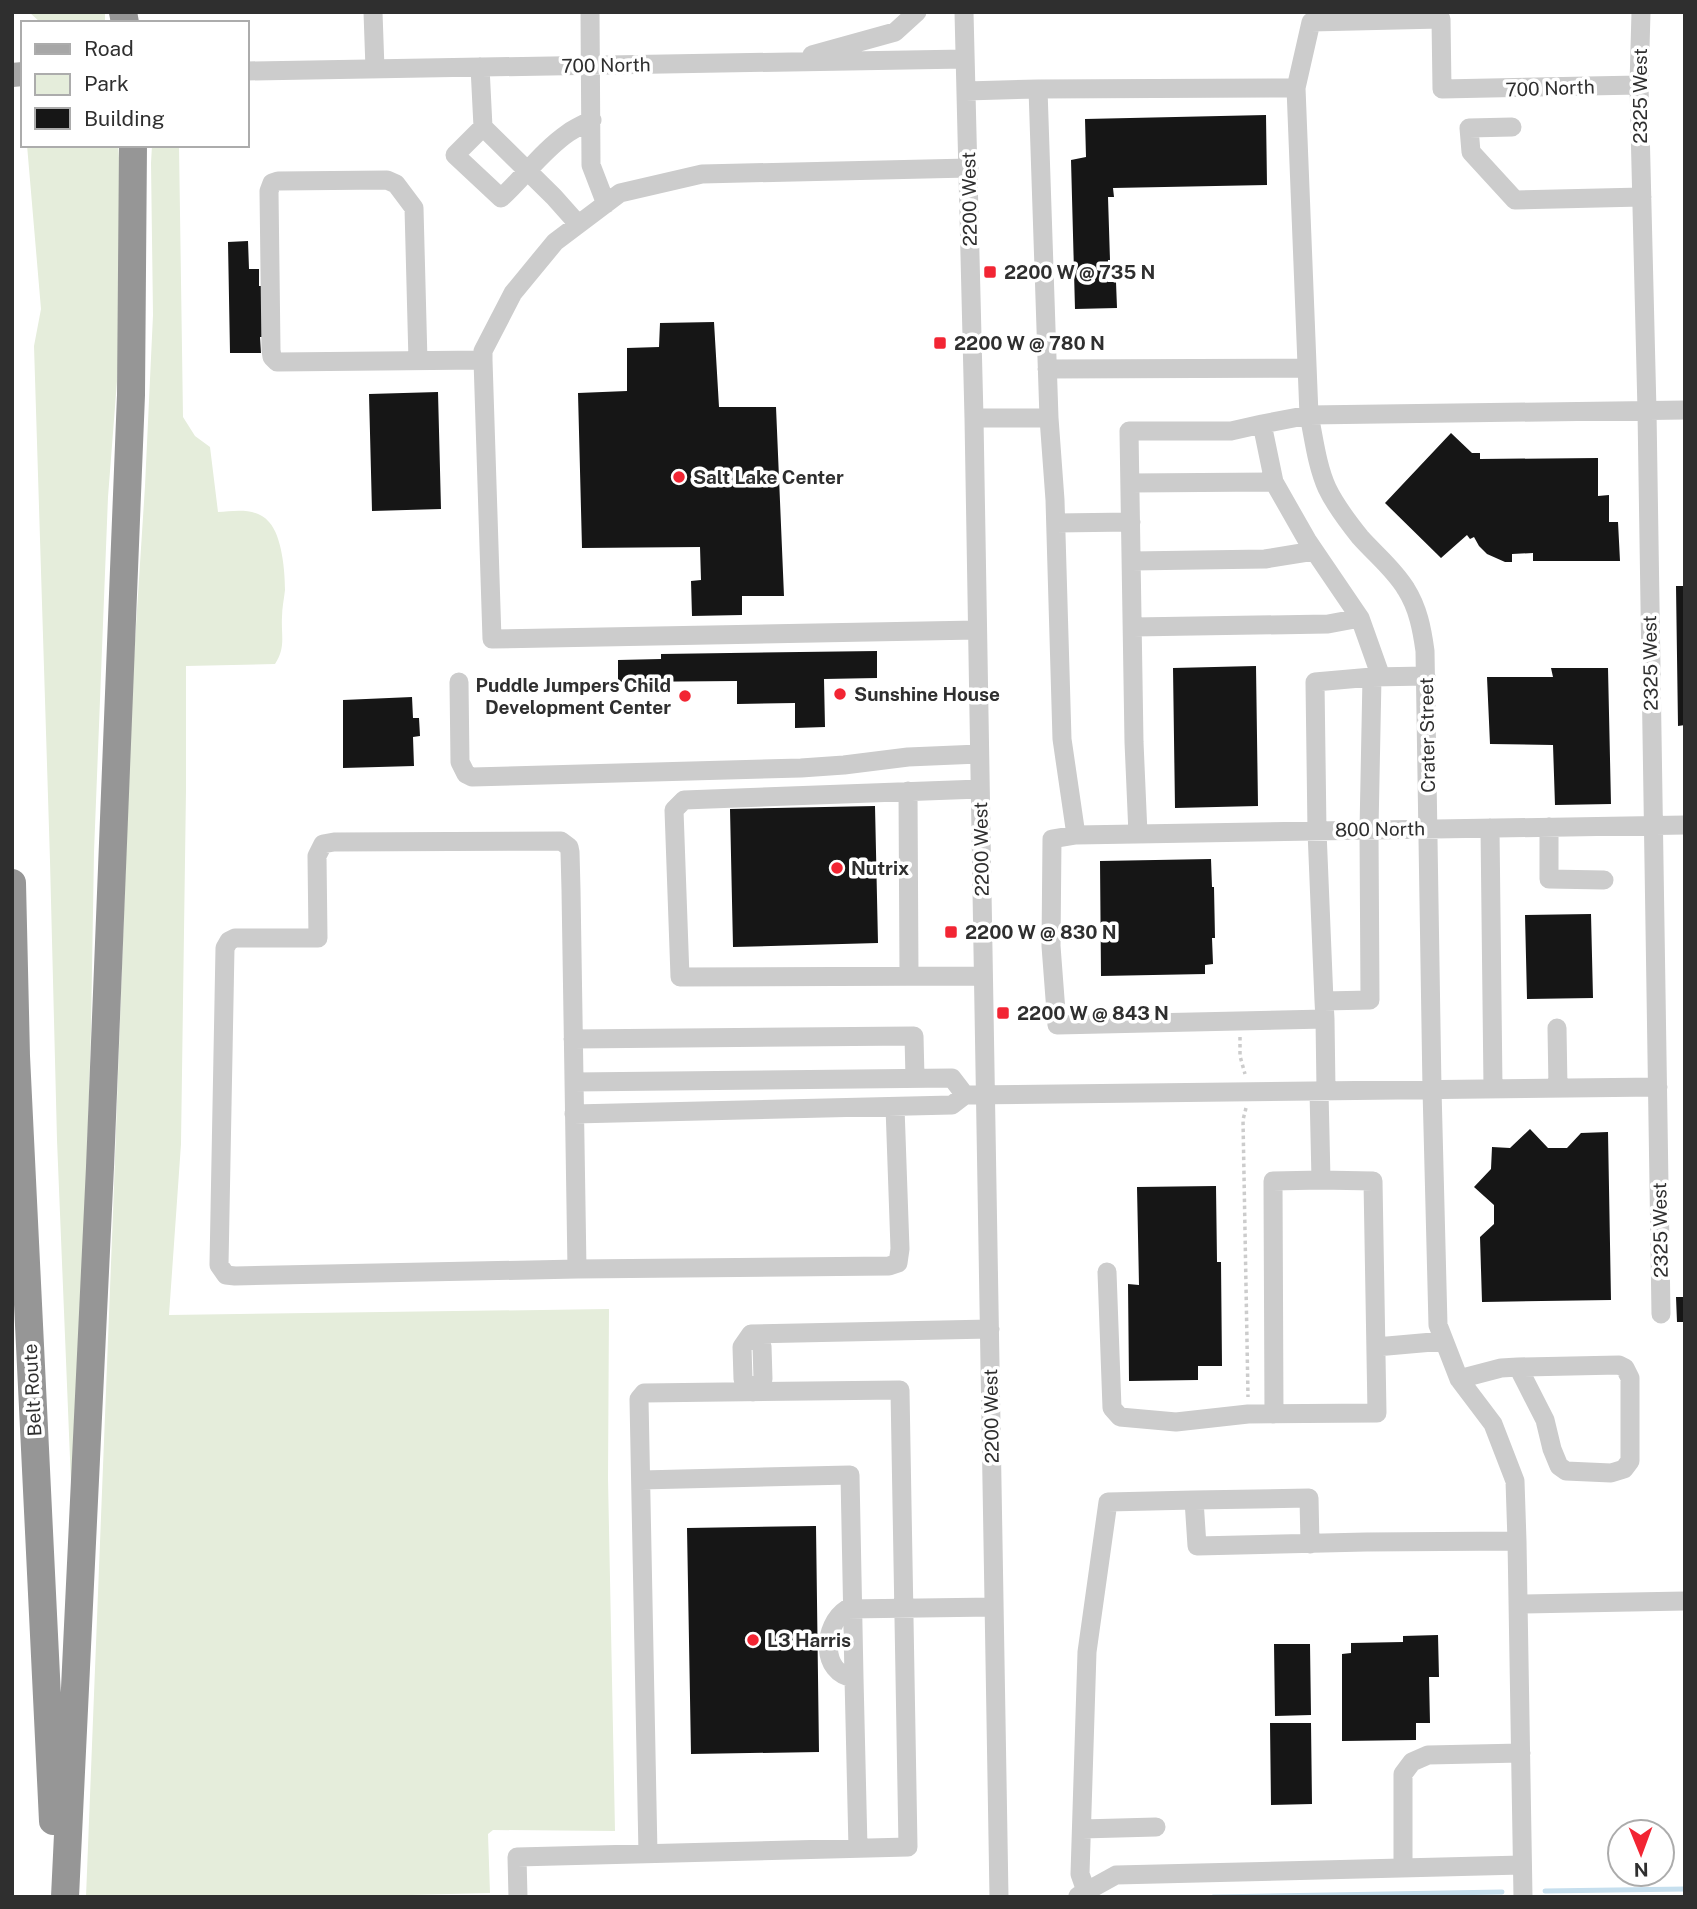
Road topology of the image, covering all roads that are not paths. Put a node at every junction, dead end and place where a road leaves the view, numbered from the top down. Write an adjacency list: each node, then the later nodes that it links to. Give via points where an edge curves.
1 (373, 12): 10 (street)
2 (590, 12): 8 (street)
3 (918, 12): 7 (street, via 895,32)
4 (964, 12): 6 (street, 2200 West)
5 (1641, 12): 12 (street, 2325 West)
6 (965, 59): 7 (street, 700 North); 16 (street, 2200 West)
7 (788, 62): 8 (street, 700 North)
8 (590, 65): 9 (street, 700 North); 17 (street)
9 (480, 67): 10 (street, 700 North); 18 (street)
10 (375, 69): 11 (street, 700 North)
11 (248, 71)
12 (1639, 85): 15 (street, 700 North); 23 (street, 2325 West)
13 (1296, 88): 14 (street); 15 (street, Crater Street, via 1311,22 1441,19 1442,89); 28 (street, Crater Street)
14 (1038, 89): 16 (street); 29 (street)
15 (1461, 90)
16 (967, 91): 21 (street, 2200 West)
17 (592, 120): 22 (street, via 567,134); 24 (street, via 591,165)
18 (483, 127): 22 (street); 22 (street, via 455,155 501,198)
19 (1512, 127): 23 (street, via 1469,128 1471,152 1515,200)
20 (133, 147): 107 (highway, via 129,437)
21 (969, 168): 24 (street, via 702,174 620,193); 33 (street, 2200 West)
22 (527, 170): 25 (street)
23 (1642, 197): 31 (street, 2325 West)
24 (606, 204): 25 (street)
25 (579, 224): 26 (street, via 555,242 513,293)
26 (483, 360): 27 (street); 44 (street, via 492,639)
27 (418, 361): 27 (street, via 277,362 272,357 272,183 387,180 396,184 414,208)
28 (1307, 368): 29 (street); 32 (street, Crater Street)
29 (1047, 369): 34 (street)
30 (1685, 410): 31 (street)
31 (1647, 411): 32 (street); 51 (street, 2325 West)
32 (1309, 415): 35 (street); 45 (street, Crater Street, via 1326,486 1360,536 1400,580 1417,611)
33 (974, 418): 34 (street); 44 (street, 2200 West)
34 (1049, 418): 39 (street)
35 (1262, 424): 36 (street); 37 (street, via 1231,431 1129,431)
36 (1274, 482): 37 (street); 40 (street)
37 (1130, 483): 38 (street)
38 (1131, 522): 39 (street); 41 (street)
39 (1056, 523): 59 (street, via 1062,739)
40 (1314, 551): 41 (street, via 1265,559); 42 (street)
41 (1132, 561): 43 (street)
42 (1360, 618): 43 (street, via 1328,624); 46 (street)
43 (1133, 627): 58 (street)
44 (977, 630): 48 (street, 2200 West)
45 (1426, 676): 46 (street); 54 (street, Crater Street)
46 (1376, 677): 56 (street); 57 (street, via 1315,682)
47 (459, 682): 48 (street, via 460,762 472,777 801,768)
48 (979, 754): 49 (street, 2200 West)
49 (980, 789): 50 (street); 63 (street, 2200 West)
50 (908, 791): 62 (street); 62 (street, via 684,800 674,810 680,977)
51 (1653, 825): 52 (street, 800 North); 53 (street, 800 North); 70 (street, 2325 West)
52 (1685, 825)
53 (1549, 827): 55 (street, 800 North); 60 (street, via 1549,879)
54 (1429, 828): 55 (street, 800 North); 56 (street, 800 North); 72 (street, Crater Street)
55 (1490, 828): 71 (street)
56 (1368, 830): 57 (street, 800 North); 64 (street, via 1370,1000)
57 (1317, 831): 58 (street, 800 North); 64 (street)
58 (1138, 834): 59 (street, 800 North)
59 (1076, 835): 64 (street, via 1052,839 1051,946 1057,1025 1240,1020)
60 (1604, 880)
61 (12, 883): 106 (highway, Belt Route, via 16,1056)
62 (909, 976): 63 (street)
63 (983, 976): 75 (street, 2200 West)
64 (1325, 1010): 73 (street)
65 (1557, 1028): 69 (street)
66 (573, 1039): 67 (street, via 914,1035); 68 (street); 79 (street, via 570,852 561,841 323,844 317,856 318,937 235,938 225,948 219,1265 226,1275)
67 (915, 1078): 68 (street); 74 (street, via 952,1078)
68 (574, 1082): 77 (street)
69 (1558, 1087): 70 (street); 71 (street)
70 (1658, 1087): 81 (street, 2325 West)
71 (1493, 1088): 72 (street)
72 (1432, 1089): 73 (street); 83 (street, Crater Street, via 1438,1325)
73 (1323, 1091): 75 (street); 78 (street)
74 (965, 1095): 75 (street); 76 (street, via 952,1105)
75 (985, 1095): 82 (street, 2200 West)
76 (895, 1107): 77 (street); 79 (street, via 898,1263)
77 (574, 1114): 79 (street)
78 (1321, 1180): 84 (street, via 1373,1181); 88 (street, via 1273,1181)
79 (578, 1269)
80 (1107, 1272): 88 (street, via 1112,1408 1120,1417 1176,1422)
81 (1661, 1314)
82 (990, 1329): 87 (street, via 751,1334 762,1346 764,1379); 95 (street, 2200 West)
83 (1444, 1341): 84 (street); 86 (street, Crater Street)
84 (1376, 1347): 88 (street, via 1377,1413)
85 (1518, 1367): 85 (street, via 1625,1368 1630,1378 1630,1461 1624,1469 1611,1473 1566,1471 1559,1466 1545,1420); 86 (street)
86 (1459, 1379): 91 (street, Crater Street, via 1493,1424 1515,1481)
87 (753, 1392): 89 (street, via 644,1393 639,1399); 96 (street, via 900,1390)
88 (1274, 1414)
89 (641, 1480): 97 (street, via 850,1475); 102 (street)
90 (1195, 1500): 92 (street, via 1197,1546); 92 (street, via 1309,1498); 100 (street, via 1108,1502 1087,1652)
91 (1517, 1541): 92 (street); 94 (street, Crater Street)
92 (1310, 1544)
93 (1685, 1601): 94 (street)
94 (1519, 1604): 98 (street, Crater Street)
95 (994, 1607): 96 (street); 109 (street, 2200 West)
96 (905, 1609): 97 (street); 101 (street, via 908,1847)
97 (853, 1610): 101 (street, via 839,1615 828,1647 840,1674 855,1678)
98 (1521, 1753): 103 (street, Crater Street); 104 (street, via 1428,1755 1412,1762 1402,1774)
99 (1156, 1827): 100 (street)
100 (1082, 1829): 105 (street)
101 (858, 1848): 102 (street)
102 (648, 1854): 108 (street, via 517,1857)
103 (1522, 1865): 104 (street); 110 (street, Crater Street)
104 (1403, 1868): 105 (street, via 1116,1875)
105 (1082, 1894)
106 (56, 1897)
107 (65, 1897)
108 (518, 1897)
109 (999, 1897)
110 (1523, 1897)

